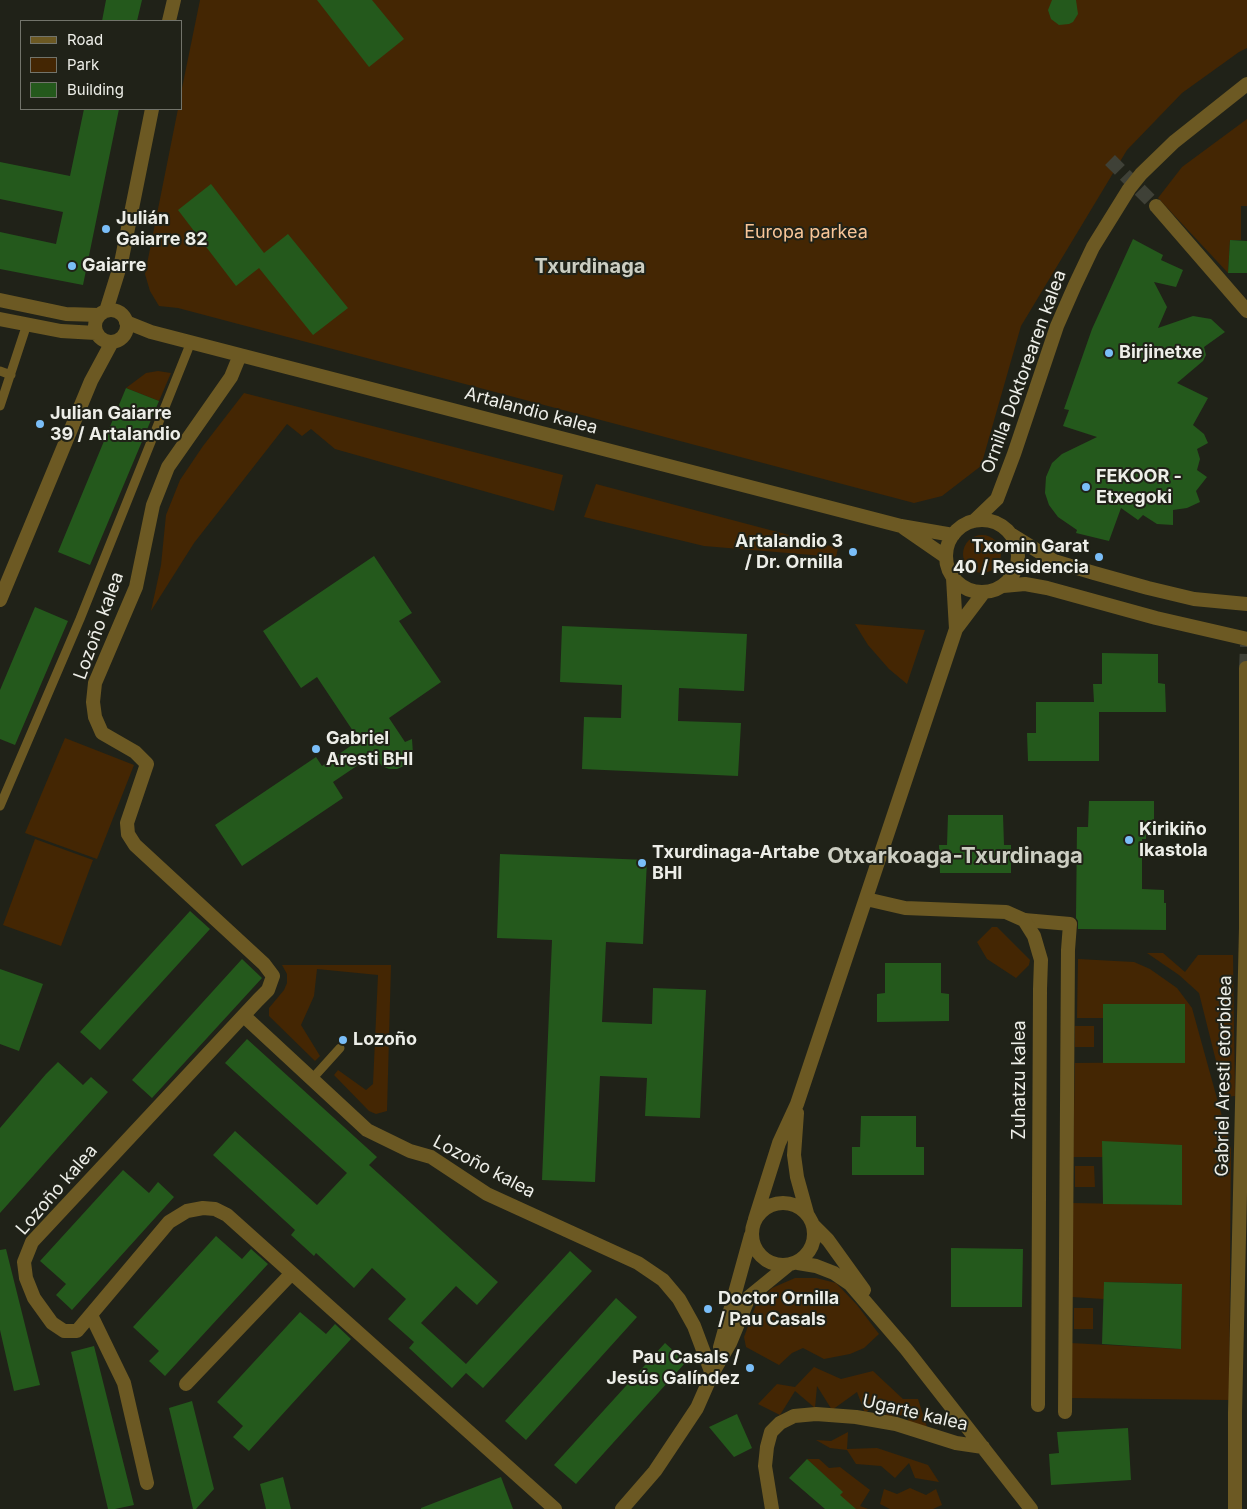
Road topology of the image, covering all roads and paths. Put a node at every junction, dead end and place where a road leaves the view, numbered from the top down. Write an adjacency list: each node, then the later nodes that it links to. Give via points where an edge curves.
1 (174, 0): 2 (street)
2 (170, 20)
3 (1247, 84): 20 (street, Ornilla Doktorearen kalea, via 1174,142 1141,174 1093,247 1058,326)
4 (152, 110): 8 (street, via 122,263)
5 (1156, 206): 7 (street)
6 (0, 300): 8 (street, via 66,314)
7 (1247, 311)
8 (102, 313): 10 (street, via 114,311); 13 (street, via 95,324)
9 (0, 319): 11 (street)
10 (126, 322): 12 (street, Artalandio kalea); 14 (street, via 126,332)
11 (27, 324): 13 (street, via 61,331); 18 (lane)
12 (151, 332): 14 (street, Artalandio kalea); 15 (street, Artalandio kalea)
13 (96, 333): 14 (street, via 103,340)
14 (116, 341): 29 (street, via 91,381)
15 (191, 342): 16 (street, Artalandio kalea); 35 (lane, via 80,619)
16 (240, 355): 22 (street, Artalandio kalea); 39 (street, Lozoño kalea, via 231,377 168,467 153,505 136,587 96,683 93,702 102,733 135,752 147,764 127,823 128,834 135,845 264,964 273,976 268,990)
17 (0, 372): 18 (lane)
18 (11, 375): 19 (lane)
19 (0, 406)
20 (997, 499): 21 (street, Ornilla Doktorearen kalea); 23 (street, Ornilla Doktorearen kalea)
21 (974, 521): 23 (street, via 993,520); 24 (street)
22 (901, 526): 24 (street, Artalandio kalea); 25 (street, Artalandio kalea)
23 (1009, 532): 27 (street, via 1016,543 1018,562); 30 (street, via 1054,561 1194,599)
24 (953, 535): 25 (street, via 948,542)
25 (946, 557): 26 (street)
26 (953, 578): 28 (street, via 959,586); 31 (street)
27 (1003, 586): 28 (street); 32 (street, via 1025,584 1047,588)
28 (984, 592): 31 (street)
29 (0, 600)
30 (1247, 604)
31 (956, 629): 36 (street)
32 (1247, 639)
33 (1246, 668): 34 (street, Gabriel Aresti etorbidea)
34 (1247, 776): 38 (street, Gabriel Aresti etorbidea)
35 (0, 806)
36 (866, 899): 37 (street, via 905,908 1006,912); 43 (street)
37 (1024, 920): 53 (street, Zuhatzu kalea, via 1034,936 1041,960); 54 (street, via 1070,924)
38 (1247, 928): 42 (street, Gabriel Aresti etorbidea)
39 (244, 1016): 41 (street, Lozoño kalea); 49 (street, Lozoño kalea, via 32,1242 24,1262 26,1278 34,1298 52,1324 64,1331 77,1331)
40 (340, 1048): 41 (lane)
41 (312, 1079): 51 (street, Lozoño kalea, via 367,1130 410,1151 431,1156 487,1194 638,1263 663,1280 679,1298 694,1326)
42 (1245, 1100): 57 (street, Gabriel Aresti etorbidea, via 1235,1413)
43 (797, 1104): 44 (street, via 794,1155); 45 (street, via 779,1143)
44 (807, 1213): 45 (street, via 792,1204 775,1204 767,1207); 46 (street)
45 (754, 1225): 47 (street, via 754,1245 761,1257 773,1264); 51 (street)
46 (814, 1226): 47 (street, via 809,1254); 50 (street, via 828,1240)
47 (792, 1264): 50 (street, via 816,1266 850,1284); 51 (street, via 749,1297 730,1343)
48 (291, 1274): 49 (street, Lozoño kalea, via 227,1215 215,1209 187,1211 169,1222); 52 (street); 58 (street, Lozoño kalea)
49 (91, 1315): 56 (street, via 124,1383)
50 (906, 1349): 55 (street)
51 (712, 1374): 59 (street, via 697,1408 655,1472)
52 (186, 1384)
53 (1038, 1405)
54 (1065, 1412)
55 (983, 1448): 60 (street, Ugarte kalea, via 896,1424 856,1417 794,1416 771,1432 766,1447 765,1466); 61 (street)
56 (147, 1483)
57 (1241, 1486): 62 (street, Gabriel Aresti etorbidea)
58 (555, 1509)
59 (622, 1509)
60 (772, 1509)
61 (1031, 1509)
62 (1235, 1509)

